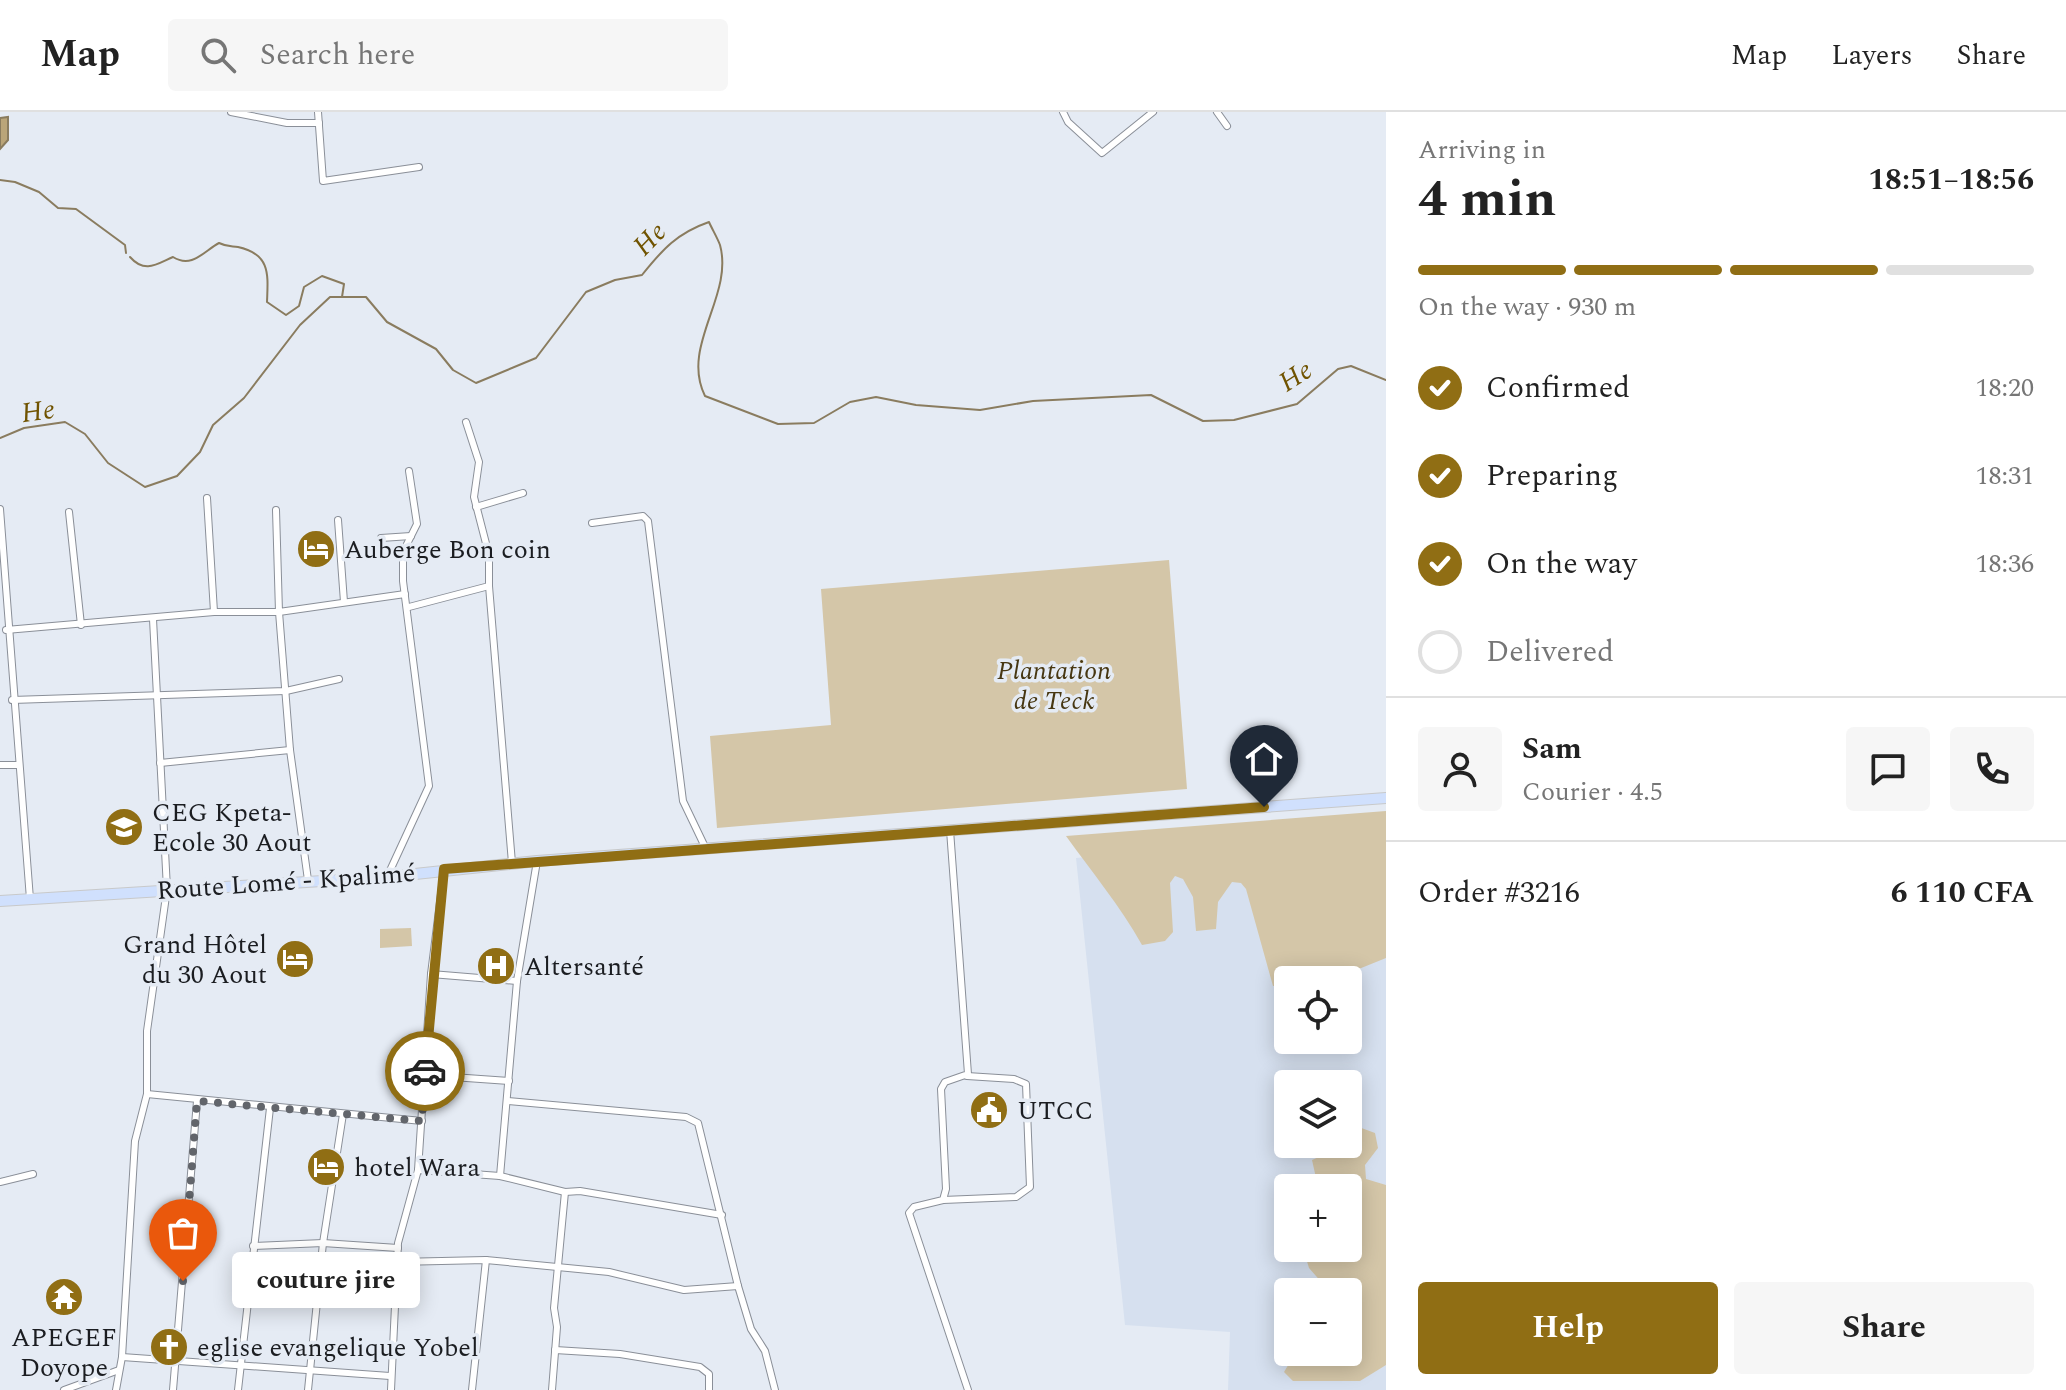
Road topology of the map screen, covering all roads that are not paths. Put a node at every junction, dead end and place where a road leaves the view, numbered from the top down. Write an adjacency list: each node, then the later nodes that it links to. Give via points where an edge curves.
1 (231, 112): 6 (street)
2 (318, 112): 6 (street)
3 (1063, 112): 4 (street, via 1102,153)
4 (1153, 112)
5 (1217, 112): 7 (street)
6 (319, 123): 8 (street, via 323,181)
7 (1227, 126)
8 (419, 167)
9 (466, 422): 13 (street, via 479,462 473,489)
10 (409, 471): 19 (street, via 417,519)
11 (523, 493): 13 (street)
12 (207, 498): 25 (street)
13 (476, 507): 21 (street, via 489,555)
14 (0, 509): 29 (street)
15 (276, 510): 26 (street)
16 (69, 512): 28 (street)
17 (338, 520): 23 (street)
18 (592, 523): 40 (street, via 643,516 648,521 683,801)
19 (411, 536): 20 (street); 22 (street, via 403,552)
20 (381, 538)
21 (489, 586): 24 (street); 42 (street)
22 (405, 594): 23 (street); 24 (street)
23 (344, 602): 26 (street)
24 (409, 607): 44 (street, via 407,626 429,786)
25 (214, 612): 26 (street); 27 (street)
26 (279, 612): 31 (street)
27 (153, 619): 28 (street); 32 (street)
28 (81, 625): 29 (street)
29 (6, 630): 33 (street)
30 (339, 679): 31 (street)
31 (286, 691): 32 (street); 34 (street)
32 (156, 693): 33 (street); 35 (street)
33 (12, 700): 37 (street)
34 (290, 750): 35 (street); 45 (street)
35 (160, 763): 46 (street)
36 (0, 765): 37 (street)
37 (18, 765): 47 (street)
38 (1386, 798): 39 (main road, Route Lomé - Kpalimé)
39 (950, 830): 40 (main road, Route Lomé - Kpalimé); 52 (street)
40 (706, 849): 41 (main road, Route Lomé - Kpalimé)
41 (537, 861): 42 (main road, Route Lomé - Kpalimé); 50 (street)
42 (512, 863): 43 (main road, Route Lomé - Kpalimé)
43 (444, 869): 44 (main road, Route Lomé - Kpalimé); 49 (street)
44 (387, 877): 45 (main road, Route Lomé - Kpalimé)
45 (308, 880): 46 (main road, Route Lomé - Kpalimé)
46 (167, 889): 47 (main road, Route Lomé - Kpalimé); 54 (street, via 147,1031)
47 (30, 899): 48 (main road, Route Lomé - Kpalimé)
48 (0, 901)
49 (431, 974): 50 (street); 51 (street)
50 (517, 981): 53 (street)
51 (424, 1075): 53 (street); 59 (street)
52 (967, 1076): 65 (street, via 950,1079 941,1089); 65 (street, via 1026,1084 1030,1187 1016,1197)
53 (509, 1081): 56 (street)
54 (147, 1094): 55 (street); 75 (street, via 135,1141)
55 (197, 1101): 57 (street); 76 (street)
56 (508, 1101): 62 (street); 66 (street, via 696,1121)
57 (270, 1108): 58 (street); 68 (street)
58 (343, 1114): 59 (street); 67 (street)
59 (422, 1121): 60 (street)
60 (418, 1170): 62 (street); 69 (street)
61 (33, 1174): 63 (street)
62 (500, 1176): 64 (street)
63 (0, 1182)
64 (565, 1192): 66 (street); 72 (street)
65 (943, 1200): 91 (street, via 909,1213)
66 (722, 1215): 73 (street)
67 (323, 1243): 68 (street); 69 (street); 79 (street)
68 (253, 1246): 77 (street)
69 (398, 1248): 71 (street)
70 (486, 1260): 71 (street); 72 (street); 87 (street)
71 (397, 1262): 80 (street)
72 (558, 1265): 73 (street, via 684,1290); 74 (street)
73 (738, 1286): 90 (street)
74 (555, 1350): 88 (street); 89 (street, via 700,1367 709,1374)
75 (122, 1357): 76 (street); 78 (street)
76 (177, 1359): 77 (street); 83 (street)
77 (241, 1364): 79 (street); 84 (street)
78 (119, 1370): 81 (street); 82 (street)
79 (310, 1370): 80 (street); 85 (street)
80 (390, 1376): 86 (street)
81 (64, 1390)
82 (116, 1390)
83 (173, 1390)
84 (238, 1390)
85 (308, 1390)
86 (391, 1390)
87 (472, 1390)
88 (552, 1390)
89 (709, 1390)
90 (775, 1390)
91 (968, 1390)

